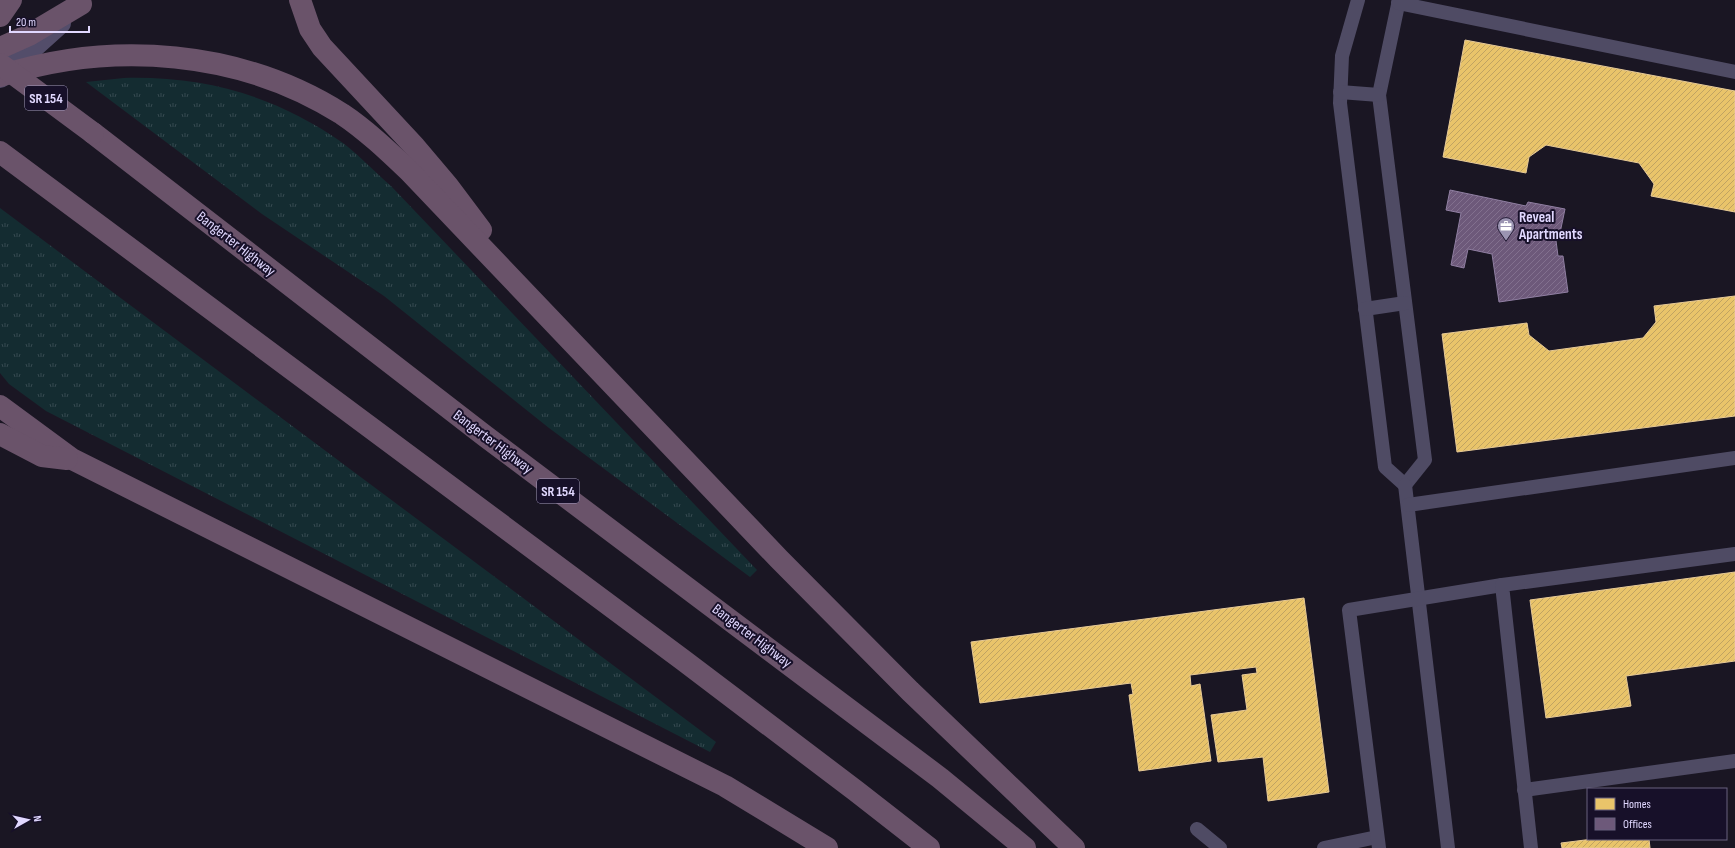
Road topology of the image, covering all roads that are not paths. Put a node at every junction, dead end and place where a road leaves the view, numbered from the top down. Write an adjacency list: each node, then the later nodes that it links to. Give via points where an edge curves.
1 (4, 0): 7 (street)
2 (11, 0): 8 (highway)
3 (300, 0): 15 (highway, via 310,29 322,47 448,186 485,235)
4 (1358, 0): 12 (lane, via 1342,56)
5 (1398, 1): 10 (lane); 13 (lane)
6 (83, 2): 9 (highway, via 49,24); 11 (street)
7 (0, 3)
8 (0, 16)
9 (0, 48)
10 (1735, 72)
11 (0, 73): 15 (highway, via 53,63 136,55 206,61 276,80 342,114 382,146); 33 (highway, Bangerter Highway / SR 154, bridge, via 93,133 485,436 940,778)
12 (1340, 92): 13 (lane); 17 (lane)
13 (1379, 95): 16 (lane)
14 (0, 152): 32 (highway, via 684,660)
15 (518, 286): 34 (highway, via 779,559 910,691)
16 (1404, 303): 17 (lane); 22 (lane, via 1425,460)
17 (1366, 309): 22 (lane, via 1385,468)
18 (0, 406): 21 (highway)
19 (0, 434): 21 (highway, via 42,456)
20 (1735, 458): 23 (lane)
21 (72, 459): 31 (highway, via 725,786)
22 (1405, 485): 23 (lane)
23 (1408, 505): 26 (lane)
24 (1735, 554): 25 (lane)
25 (1502, 585): 26 (lane); 28 (lane)
26 (1420, 599): 30 (lane, via 1349,610); 37 (lane)
27 (1735, 760): 28 (lane)
28 (1524, 790): 38 (lane)
29 (1197, 829): 35 (lane)
30 (1378, 843): 36 (lane)
31 (827, 848)
32 (929, 848)
33 (1025, 848)
34 (1074, 848)
35 (1220, 848)
36 (1324, 848)
37 (1448, 848)
38 (1531, 848)

